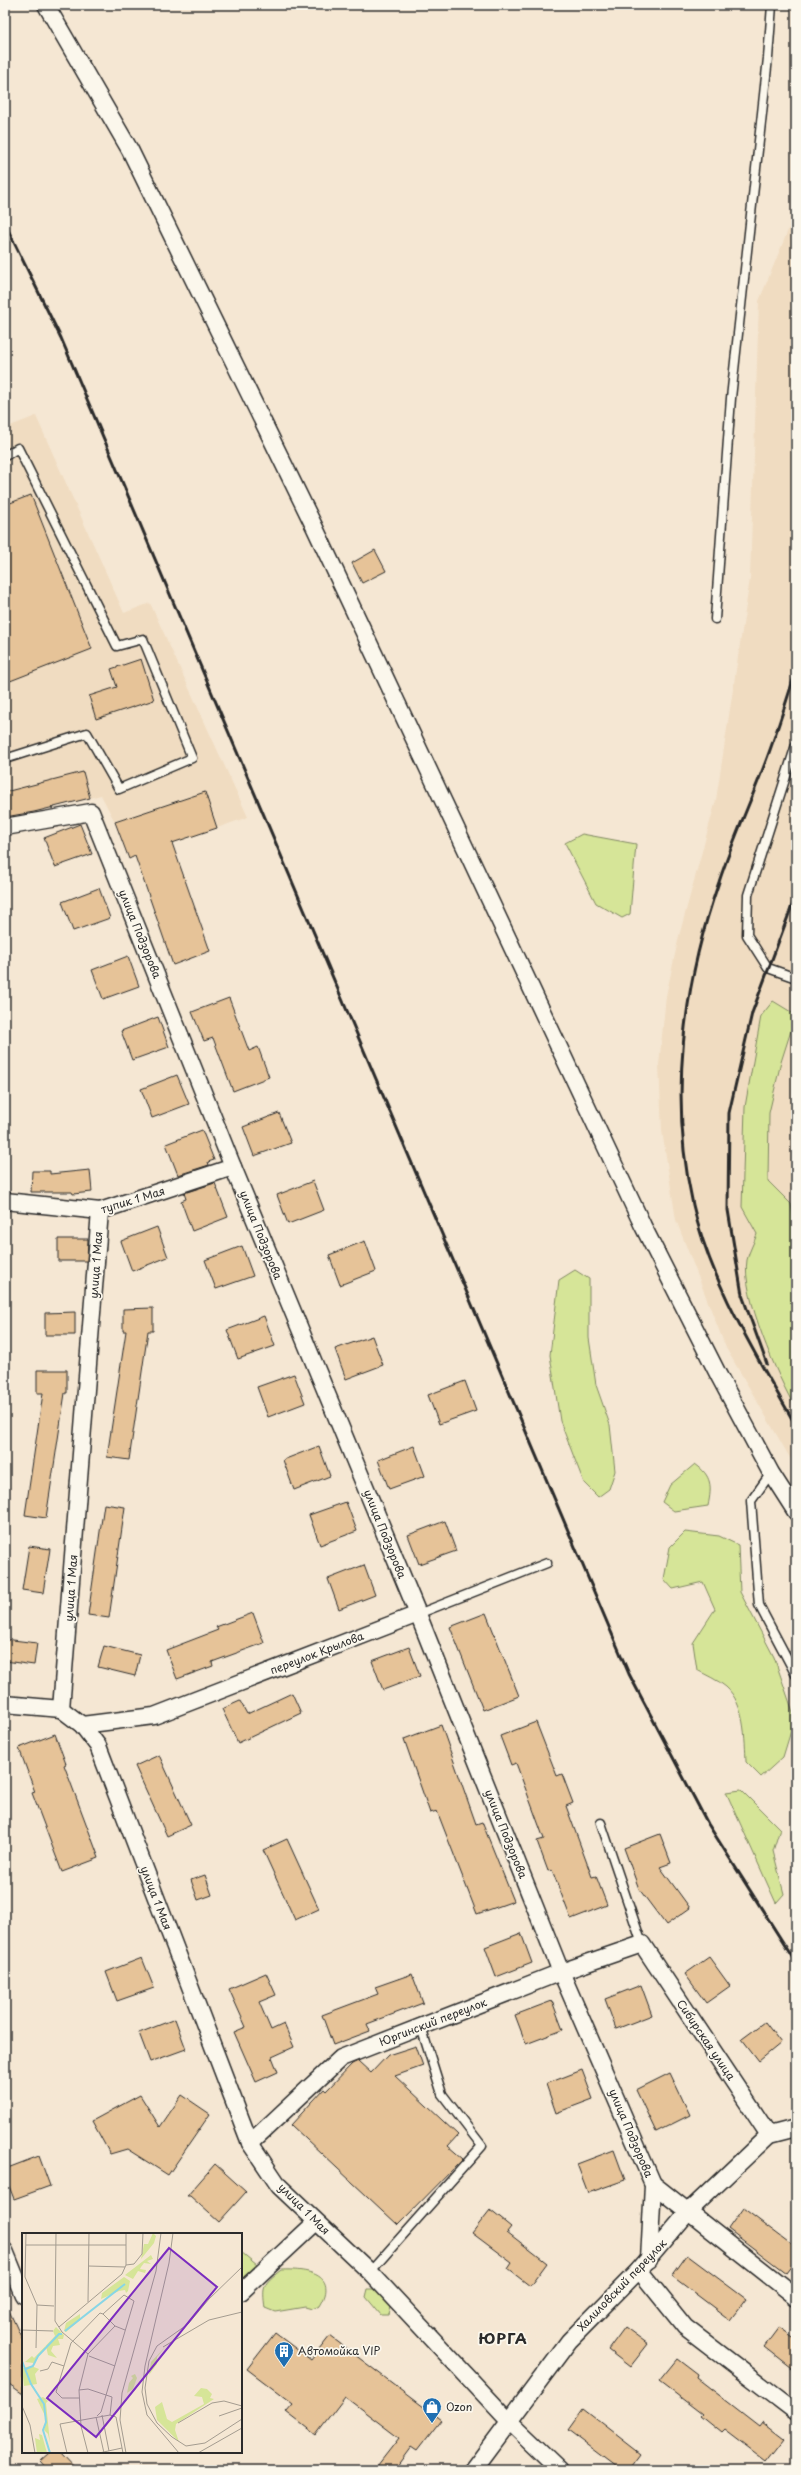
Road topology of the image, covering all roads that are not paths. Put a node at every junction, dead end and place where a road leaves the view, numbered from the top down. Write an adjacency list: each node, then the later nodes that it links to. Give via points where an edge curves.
1 (46, 5): 12 (street, via 130,150 314,526 643,1226)
2 (772, 5): 4 (lane, via 731,398)
3 (5, 456): 6 (lane, via 18,448 117,646 144,639 192,758 119,789 87,733)
4 (715, 619)
5 (796, 745): 8 (lane, via 748,896 747,935 768,968)
6 (5, 760)
7 (5, 827): 9 (street, улица Подзорова, via 91,812)
8 (796, 978)
9 (233, 1167): 11 (street, тупик 1 Мая); 15 (street, улица Подзорова)
10 (5, 1201): 11 (street, тупик 1 Мая)
11 (100, 1211): 18 (street, улица 1 Мая)
12 (771, 1472): 13 (street); 16 (lane, via 751,1501 759,1605)
13 (796, 1512)
14 (547, 1562): 15 (lane, переулок Крылова)
15 (418, 1614): 19 (street, переулок Крылова, via 154,1716); 22 (street, улица Подзорова)
16 (796, 1675)
17 (5, 1704): 18 (street)
18 (62, 1709): 19 (street, улица 1 Мая)
19 (82, 1725): 26 (street, улица 1 Мая, via 98,1746)
20 (601, 1823): 21 (lane)
21 (642, 1944): 22 (street, Юргинский переулок); 25 (street, Сибирская улица)
22 (561, 1972): 23 (street, Юргинский переулок); 27 (street, улица Подзорова)
23 (421, 2027): 26 (street, Юргинский переулок, via 341,2058); 32 (lane, via 442,2094 482,2146)
24 (796, 2128): 25 (street, Халиловский переулок)
25 (769, 2136): 28 (street, Халиловский переулок)
26 (250, 2143): 29 (street, улица 1 Мая, via 279,2186)
27 (653, 2184): 28 (street); 31 (street, улица Подзорова)
28 (690, 2211): 31 (street, Халиловский переулок); 35 (street)
29 (316, 2222): 32 (street, улица 1 Мая); 33 (street)
30 (5, 2251): 34 (street)
31 (644, 2265): 36 (street, via 685,2327); 37 (street, Халиловский переулок, via 569,2341)
32 (370, 2272): 37 (street, улица 1 Мая)
33 (242, 2291)
34 (22, 2293)
35 (796, 2297)
36 (796, 2412)
37 (510, 2422): 38 (street, Халиловский переулок); 39 (street, улица 1 Мая)
38 (473, 2470)
39 (560, 2470)

